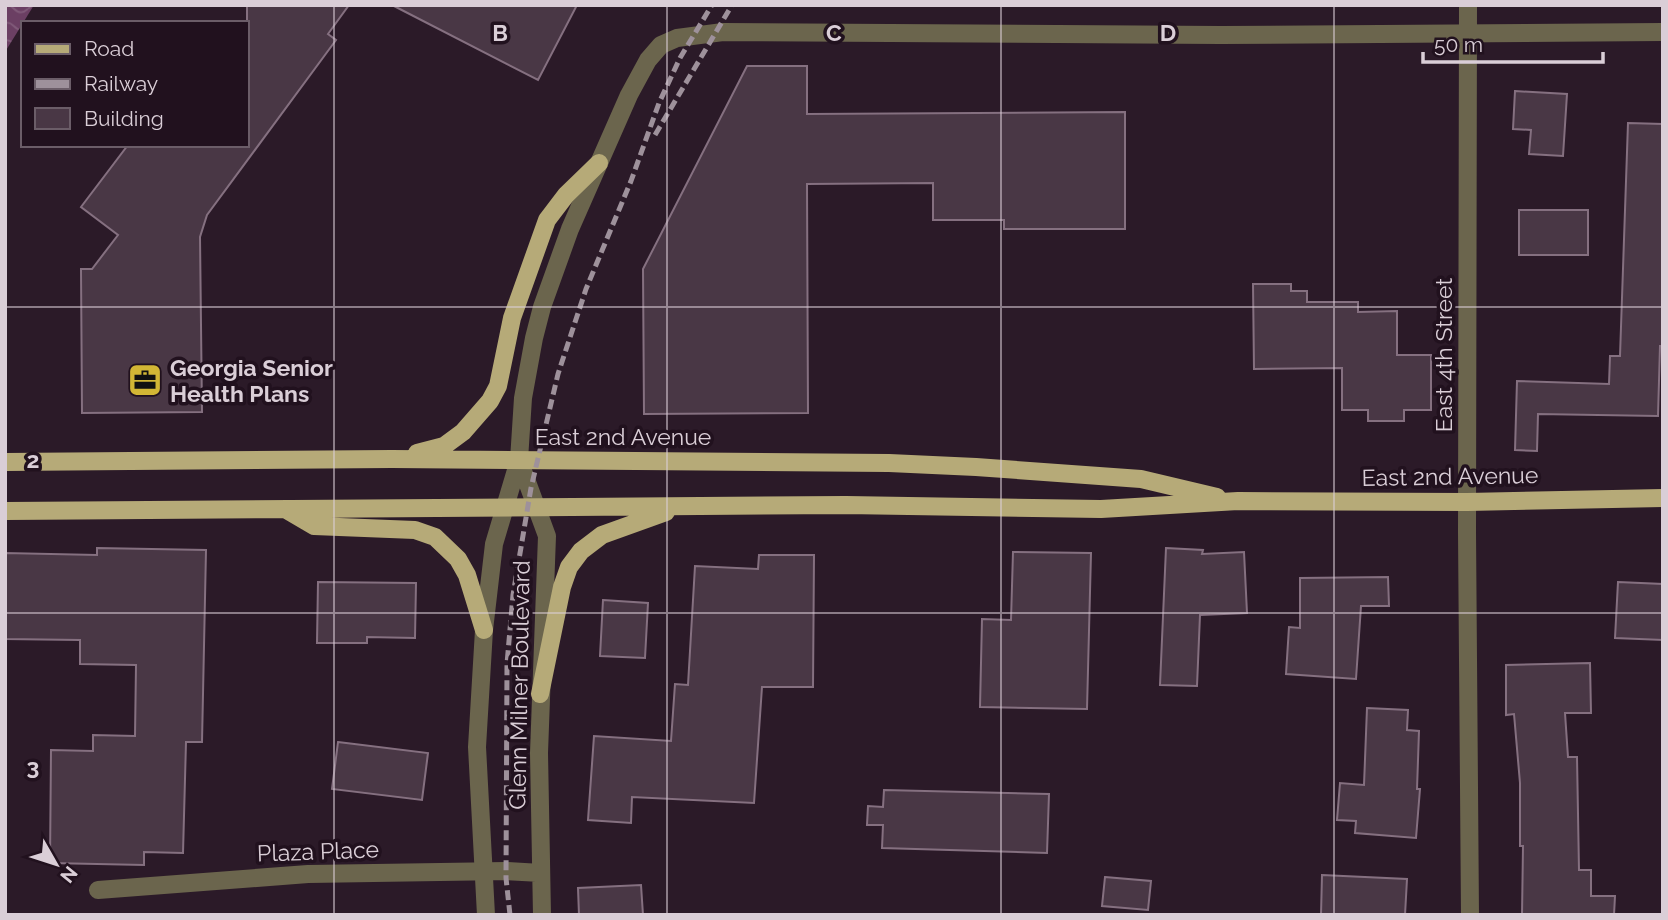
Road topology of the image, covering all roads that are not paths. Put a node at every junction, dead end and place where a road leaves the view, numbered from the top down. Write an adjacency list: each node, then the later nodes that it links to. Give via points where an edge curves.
1 (1468, 5): 3 (street, East 4th Street)
2 (1663, 32): 3 (street)
3 (1468, 34): 4 (street, Glenn Milner Boulevard, via 723,32 677,38 661,45 648,60); 10 (street, East 4th Street)
4 (599, 163): 5 (main road, via 547,220 512,318 498,386 490,401 444,446); 6 (street, Glenn Milner Boulevard, via 536,328 523,398)
5 (392, 459): 6 (main road, East 2nd Avenue); 7 (main road, East 2nd Avenue)
6 (519, 460): 9 (main road, East 2nd Avenue, via 976,467 1141,479); 11 (street, Glenn Milner Boulevard); 13 (street, Glenn Milner Boulevard)
7 (9, 463)
8 (1663, 498): 10 (main road, East 2nd Avenue)
9 (1238, 501): 10 (main road, East 2nd Avenue); 12 (main road, East 2nd Avenue, via 1101,509)
10 (1467, 502): 23 (street, East 4th Street)
11 (538, 506): 12 (main road, East 2nd Avenue); 13 (main road, East 2nd Avenue); 17 (street, Glenn Milner Boulevard, via 547,536)
12 (682, 506): 17 (main road, via 601,535 581,551 562,587)
13 (506, 507): 14 (main road, East 2nd Avenue); 16 (street, Glenn Milner Boulevard, via 494,544)
14 (285, 509): 15 (main road, East 2nd Avenue); 16 (main road, via 314,526 415,530 435,537 467,575)
15 (7, 511)
16 (484, 630): 18 (street, Glenn Milner Boulevard, via 477,747)
17 (540, 694): 19 (street, Glenn Milner Boulevard)
18 (482, 872): 19 (street, Plaza Place); 20 (street, Plaza Place, via 308,874); 21 (street, Glenn Milner Boulevard)
19 (541, 873): 22 (street, Glenn Milner Boulevard)
20 (98, 890)
21 (486, 915)
22 (542, 915)
23 (1470, 915)

